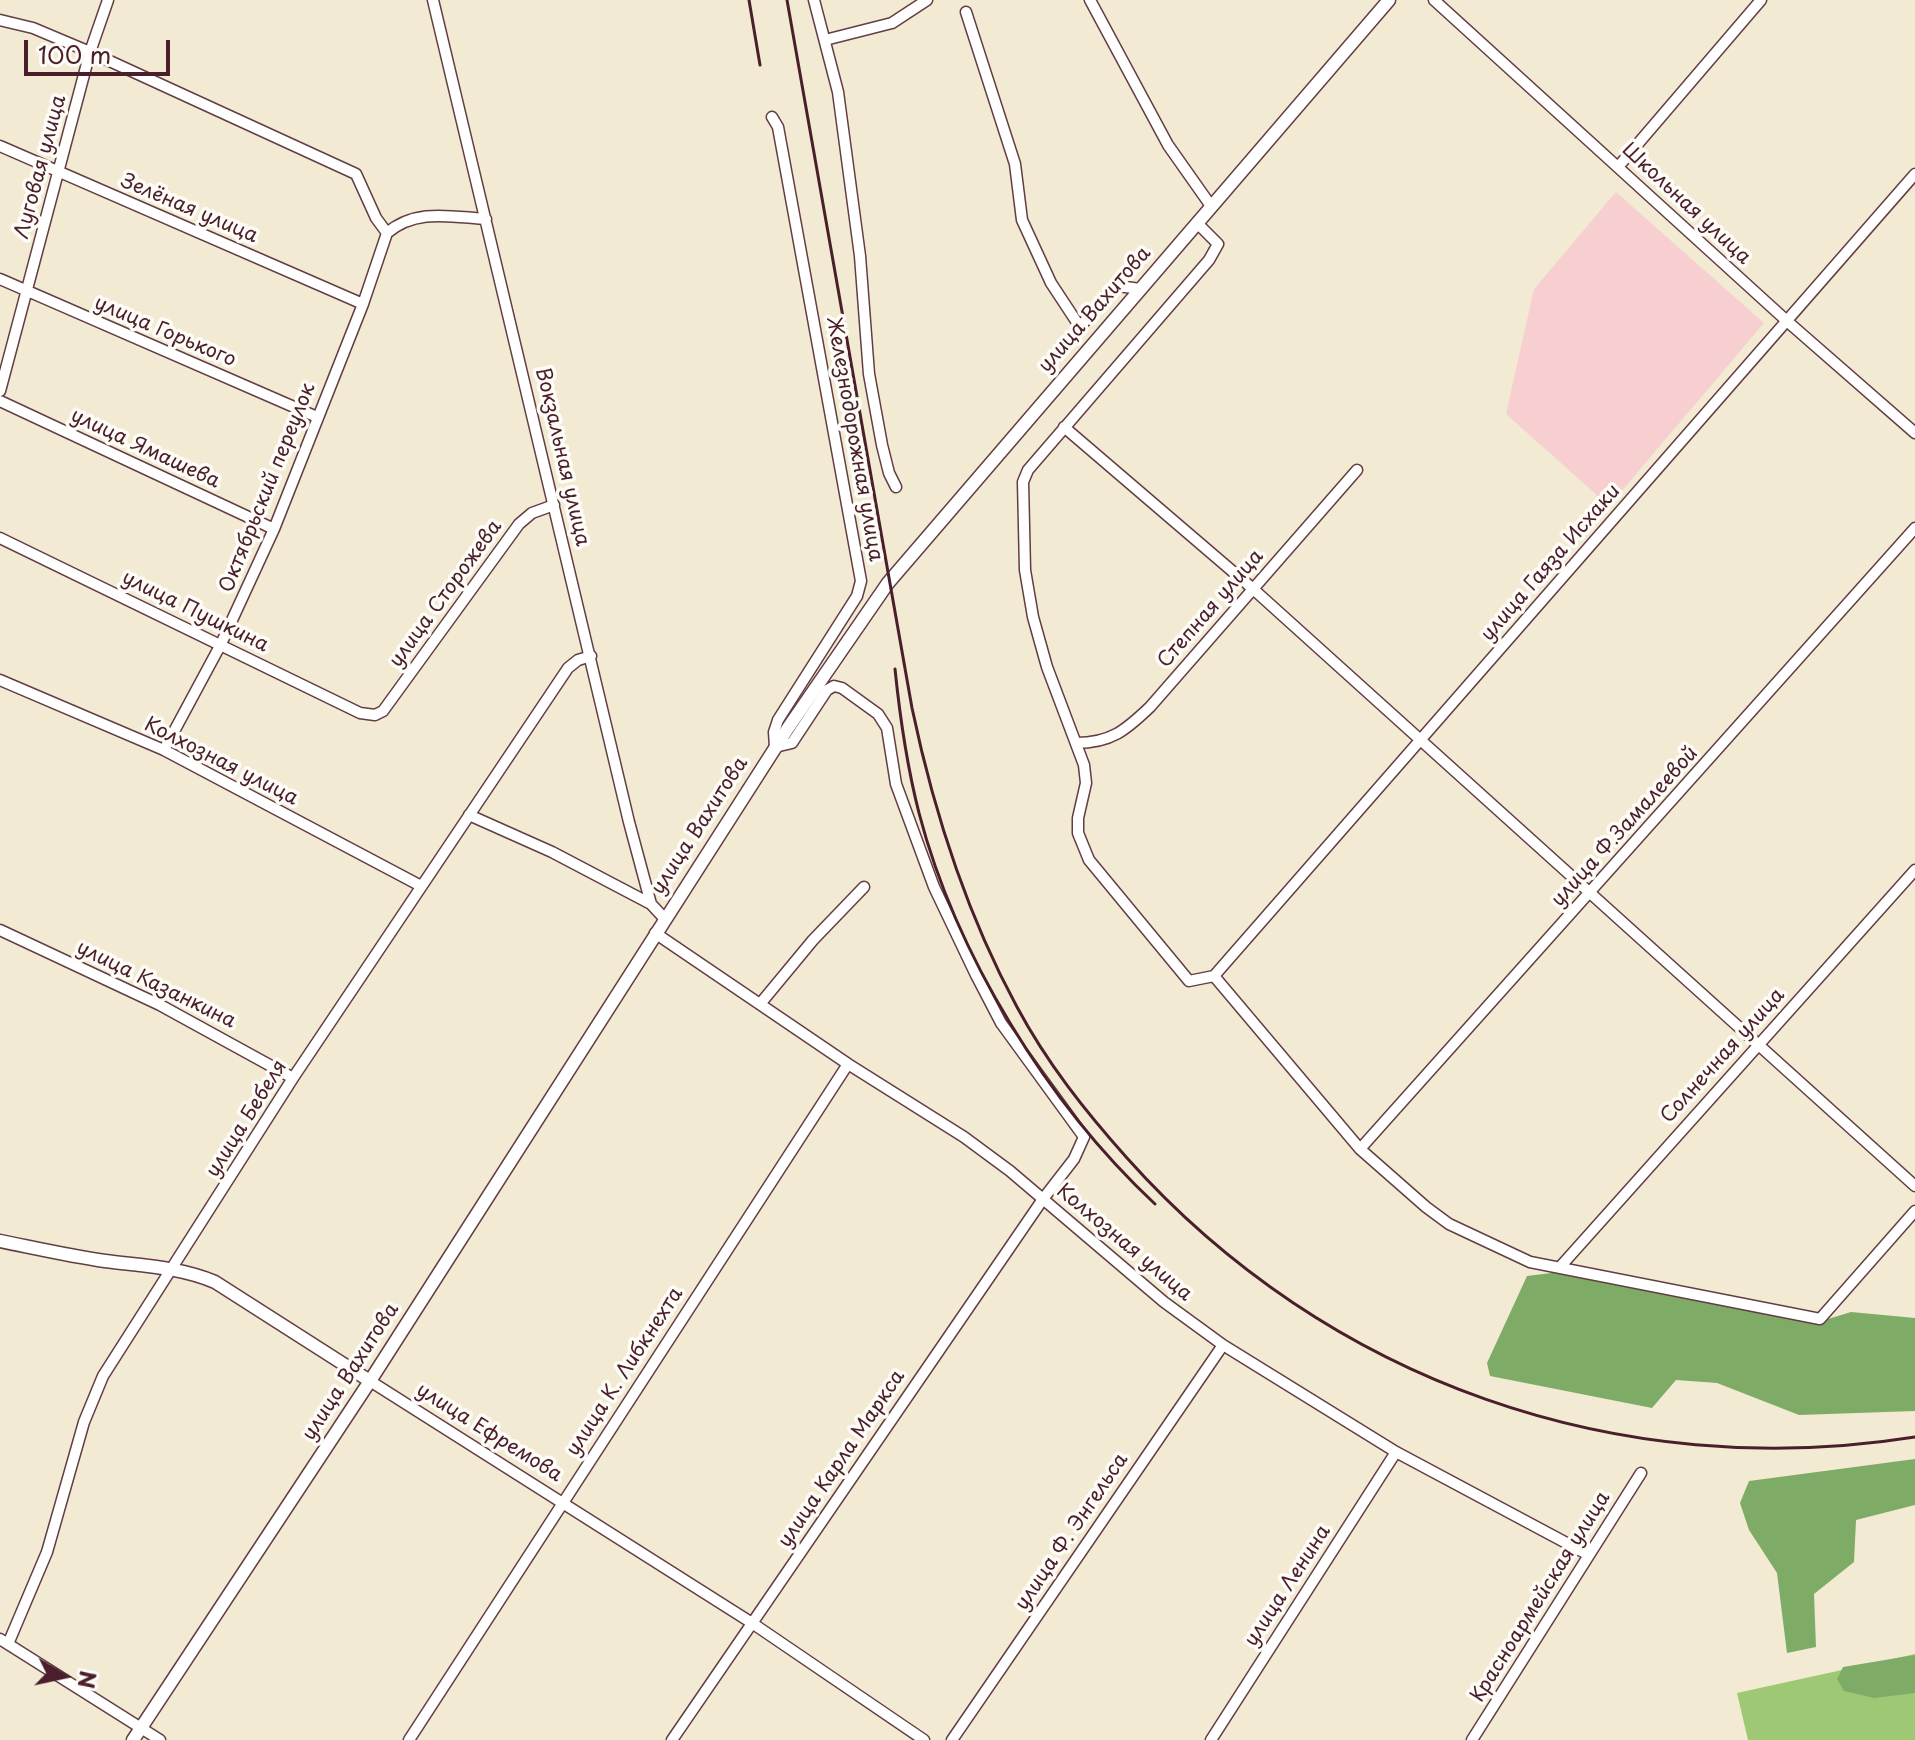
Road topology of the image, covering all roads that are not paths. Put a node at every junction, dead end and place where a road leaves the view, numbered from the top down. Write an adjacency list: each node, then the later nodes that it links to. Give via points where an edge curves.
1 (108, 0): 12 (street, Луговая улица)
2 (433, 0): 19 (street, Вокзальная улица)
3 (814, 0): 11 (street)
4 (927, 0): 11 (street, via 892,23)
5 (1090, 0): 18 (street, via 1168,145)
6 (1389, 0): 18 (main road, улица Вахитова)
7 (1434, 0): 15 (street, Школьная улица)
8 (1761, 0): 15 (street)
9 (966, 12): 23 (street, via 1015,164 1022,220 1068,311 1080,327 1118,286)
10 (0, 20): 12 (street)
11 (825, 40): 33 (street, via 838,92 860,256 869,374)
12 (90, 52): 16 (street, Луговая улица); 21 (street, via 356,174)
13 (772, 117): 45 (street, Железнодорожная улица, via 778,127 861,581 857,596 778,720)
14 (0, 146): 16 (street, Зелёная улица)
15 (1618, 167): 26 (street, Школьная улица)
16 (59, 172): 24 (street, Луговая улица); 25 (street, Зелёная улица)
17 (1915, 174): 26 (street, улица Гаяза Исхаки)
18 (1211, 206): 20 (main road, улица Вахитова)
19 (486, 219): 21 (street, via 435,215 409,219); 34 (street, Вокзальная улица)
20 (1197, 223): 23 (main road, улица Вахитова); 30 (street, via 1218,244 1209,260)
21 (387, 233): 25 (street, Октябрьский переулок)
22 (0, 279): 24 (street, улица Горького)
23 (1140, 289): 45 (main road, улица Вахитова, via 897,571)
24 (27, 292): 27 (street, Луговая улица); 29 (street, улица Горького)
25 (363, 304): 29 (street, Октябрьский переулок)
26 (1788, 322): 31 (street, Школьная улица); 43 (street, улица Гаяза Исхаки)
27 (0, 391)
28 (0, 401): 36 (street, улица Ямашева)
29 (317, 417): 36 (street, Октябрьский переулок)
30 (1064, 427): 38 (street); 44 (street, via 1023,482 1025,570 1047,667)
31 (1915, 433)
32 (1357, 470): 38 (street, Степная улица)
33 (896, 487)
34 (554, 505): 40 (street, Вокзальная улица); 42 (street, улица Сторожева, via 519,524)
35 (1915, 528): 51 (street, улица Ф.Замалеевой)
36 (274, 529): 39 (street, Октябрьский переулок)
37 (0, 538): 39 (street, улица Пушкина)
38 (1252, 588): 43 (street); 44 (street, Степная улица, via 1131,725 1098,743)
39 (221, 644): 42 (street, улица Пушкина, via 360,713); 46 (street, Октябрьский переулок)
40 (591, 656): 47 (street, улица Бебеля, via 568,668); 52 (street, Вокзальная улица)
41 (0, 680): 46 (street, Колхозная улица)
42 (375, 715)
43 (1419, 742): 51 (street); 56 (street, улица Гаяза Исхаки)
44 (1076, 743): 56 (street, via 1086,783 1078,833 1089,860 1189,981)
45 (775, 747): 53 (main road, улица Вахитова); 63 (street, улица Карла Маркса, via 792,743 834,686 878,714 887,728 896,784 934,887 976,975 1001,1023 1084,1137)
46 (164, 750): 49 (street, Колхозная улица)
47 (469, 815): 49 (street, улица Бебеля); 52 (street)
48 (1915, 870): 58 (street, Солнечная улица)
49 (421, 886): 60 (street, улица Бебеля)
50 (864, 887): 57 (street)
51 (1591, 893): 58 (street); 61 (street, улица Ф.Замалеевой)
52 (651, 904): 53 (street, Вокзальная улица)
53 (664, 918): 55 (main road, улица Вахитова)
54 (0, 930): 60 (street, улица Казанкина, via 160,1005)
55 (655, 933): 57 (street, Колхозная улица); 69 (main road, улица Вахитова)
56 (1214, 976): 61 (street)
57 (760, 1004): 59 (street, Колхозная улица)
58 (1757, 1045): 62 (street); 66 (street, Солнечная улица)
59 (848, 1064): 63 (street, Колхозная улица, via 964,1137); 72 (street, улица К. Либкнехта)
60 (293, 1078): 67 (street, улица Бебеля)
61 (1360, 1149): 66 (street, via 1449,1224 1530,1262)
62 (1915, 1186)
63 (1043, 1199): 68 (street, Колхозная улица); 74 (street, улица Карла Маркса)
64 (1915, 1211): 66 (street, via 1820,1319)
65 (0, 1241): 67 (main road, улица Ефремова)
66 (1560, 1267)
67 (174, 1268): 69 (main road, улица Ефремова, via 215,1282); 75 (street, улица Бебеля, via 103,1376 84,1422 47,1552)
68 (1223, 1345): 70 (street, Колхозная улица); 82 (street, улица Ф. Энгельса)
69 (370, 1381): 72 (street, улица Ефремова); 76 (main road, улица Вахитова)
70 (1396, 1452): 73 (street, Колхозная улица); 83 (street, улица Ленина)
71 (1641, 1473): 73 (street, Красноармейская улица)
72 (562, 1502): 74 (street, улица Ефремова); 79 (street, улица К. Либкнехта)
73 (1587, 1554): 84 (street, Красноармейская улица)
74 (752, 1623): 80 (street, улица Карла Маркса); 81 (street, улица Ефремова)
75 (4, 1642): 76 (street)
76 (141, 1728): 77 (main road, улица Вахитова); 78 (street)
77 (133, 1740)
78 (160, 1740)
79 (409, 1740)
80 (672, 1740)
81 (924, 1740)
82 (952, 1740)
83 (1211, 1740)
84 (1472, 1740)

